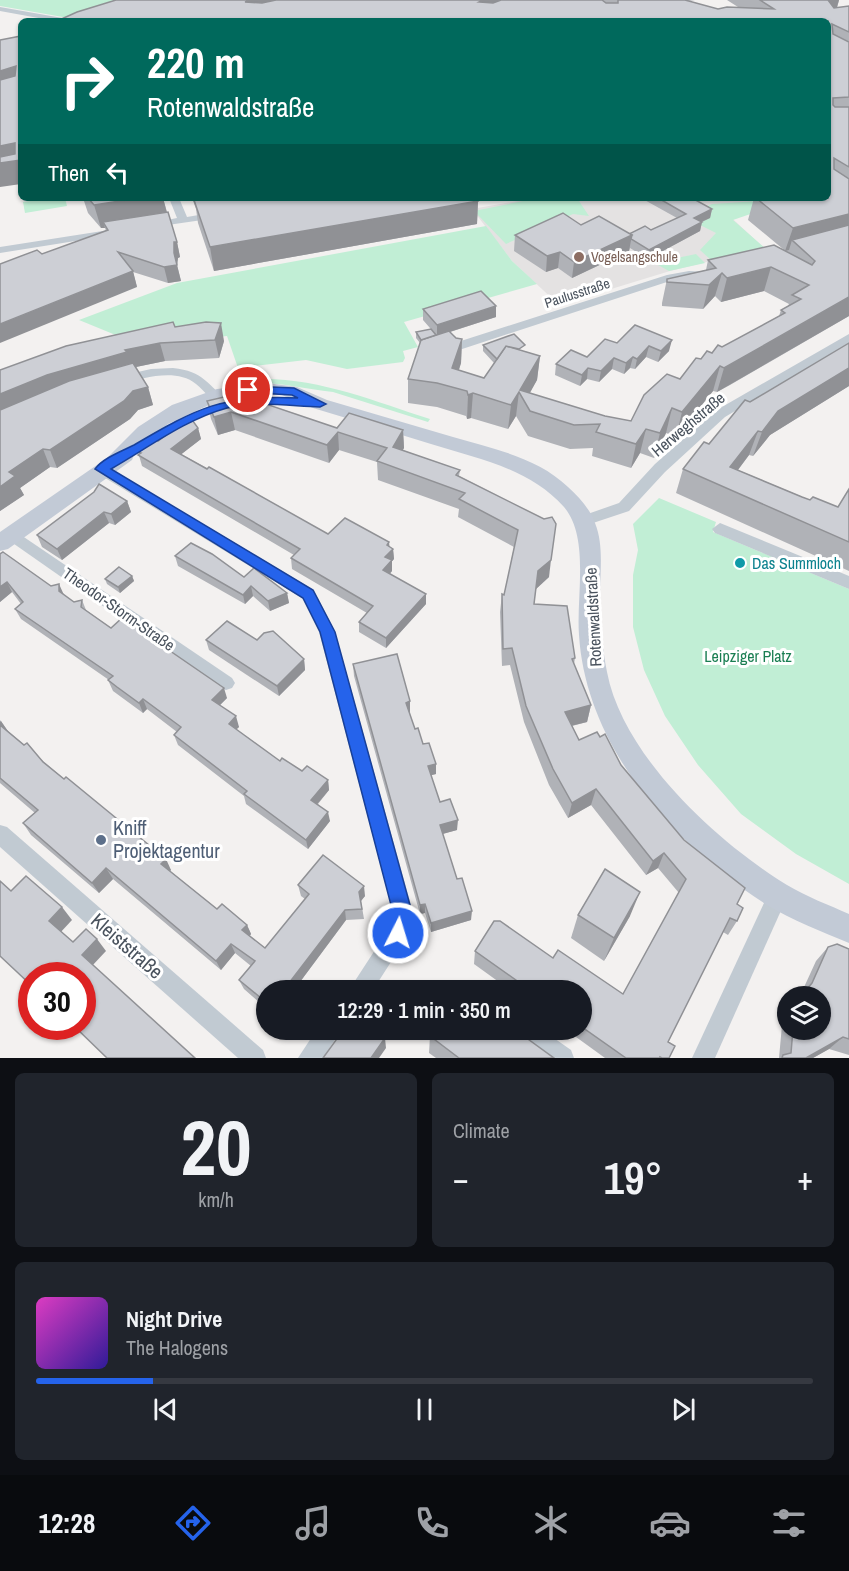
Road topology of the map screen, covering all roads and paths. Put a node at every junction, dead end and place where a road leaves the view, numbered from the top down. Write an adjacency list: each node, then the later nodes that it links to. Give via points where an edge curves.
1 (0, 9): 2 (street)
2 (51, 18)
3 (175, 201): 5 (street)
4 (225, 213): 5 (street)
5 (183, 220): 6 (street)
6 (139, 228)
7 (117, 231): 8 (street)
8 (79, 238): 9 (street); 10 (street)
9 (0, 250)
10 (57, 254)
11 (721, 272): 13 (street, Paulusstraße, via 671,277)
12 (849, 338): 17 (street, Herweghstraße, via 720,414 624,507)
13 (430, 355)
14 (107, 383): 15 (street, via 177,372 194,377)
15 (219, 400): 16 (main road); 17 (main road, via 320,404 528,469 555,486)
16 (108, 465): 19 (main road); 25 (street, via 308,594 327,632 401,905 398,933)
17 (584, 521): 23 (main road, Rotenwaldstraße, via 591,563 591,636 596,674 615,726 639,767 680,814 728,858)
18 (720, 529): 20 (street)
19 (6, 539): 21 (street, Theodor-Storm-Straße)
20 (849, 583)
21 (226, 683)
22 (0, 834): 28 (street, Kleiststraße)
23 (778, 895): 24 (main road, Rotenwaldstraße); 31 (street)
24 (849, 929)
25 (367, 980)
26 (323, 1040): 29 (street)
27 (538, 1040): 30 (street)
28 (255, 1058)
29 (309, 1058)
30 (563, 1058)
31 (703, 1058)

